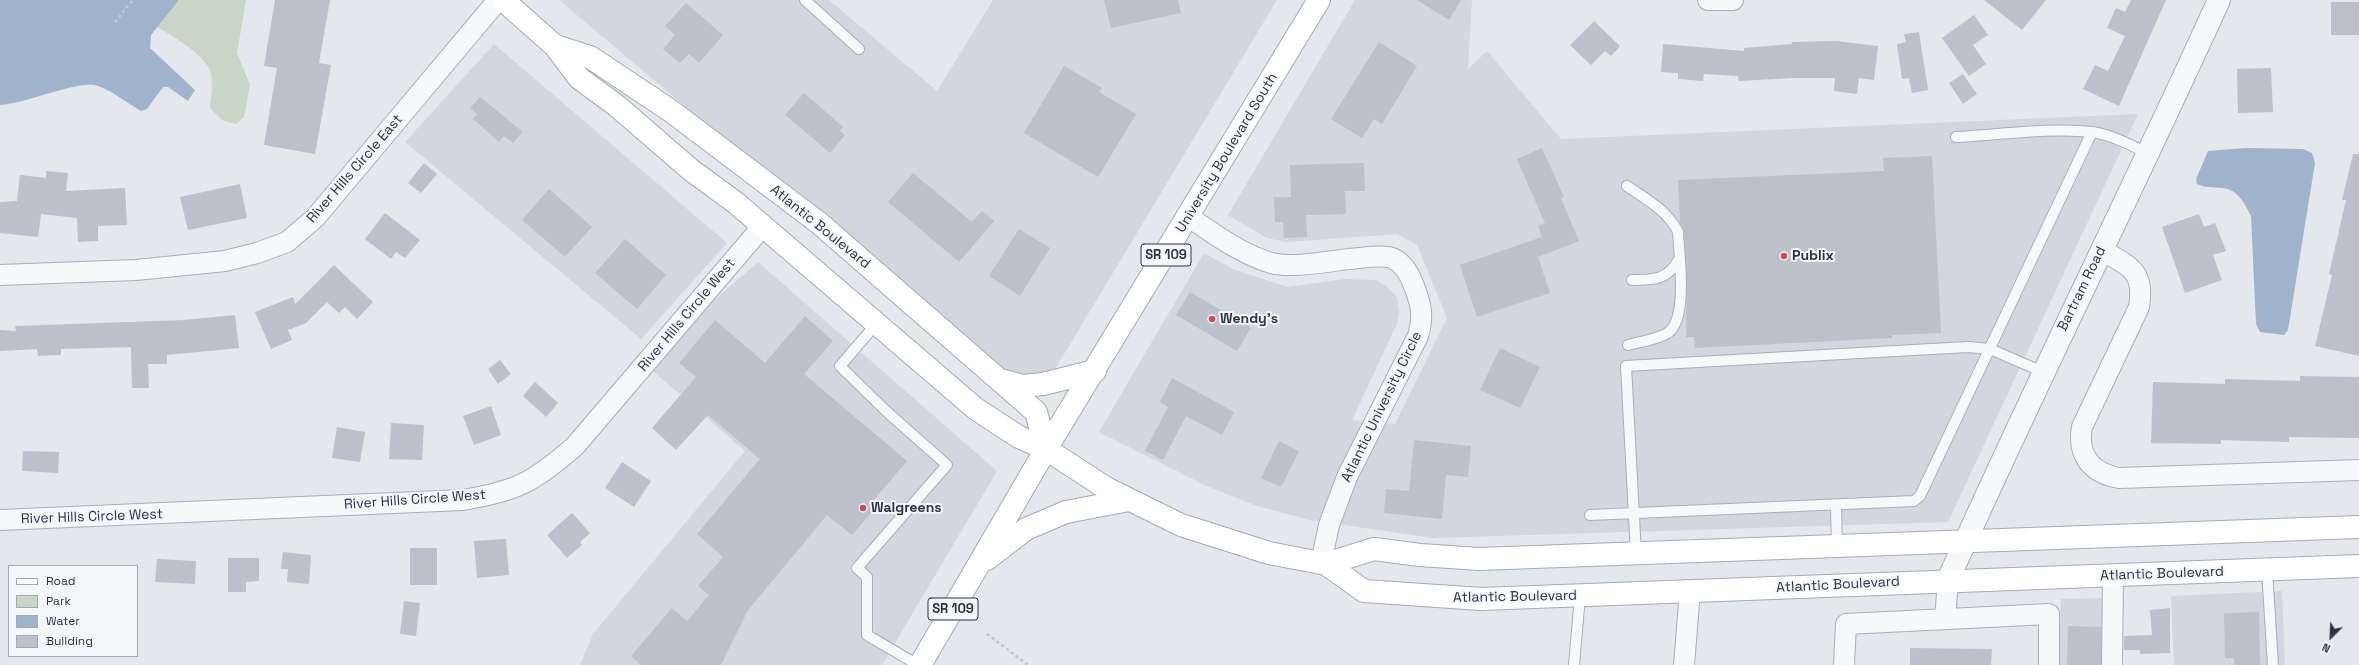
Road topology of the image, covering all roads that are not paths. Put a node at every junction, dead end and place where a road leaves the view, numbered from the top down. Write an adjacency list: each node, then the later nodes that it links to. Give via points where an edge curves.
1 (498, 0): 18 (street, River Hills Circle East, via 315,218 287,242 225,261 136,270)
2 (503, 0): 8 (main road, Atlantic Boulevard)
3 (804, 0): 9 (lane)
4 (1320, 0): 14 (main road, University Boulevard South / SR 109)
5 (1708, 0): 6 (street)
6 (1733, 0)
7 (2219, 0): 12 (street, Bartram Road)
8 (555, 46): 15 (main road, Atlantic Boulevard, via 579,78 617,106); 25 (main road, Atlantic Boulevard, via 590,56 671,111 819,223)
9 (859, 48)
10 (2092, 132): 11 (lane); 12 (lane, via 2111,136); 22 (lane)
11 (1956, 137)
12 (2149, 154): 16 (street, Bartram Road)
13 (1627, 186): 17 (lane, via 1673,221 1678,232)
14 (1189, 217): 23 (main road, University Boulevard South / SR 109); 37 (street, Atlantic University Circle, via 1235,247 1272,263 1291,265 1377,256 1393,258 1411,277 1422,306 1418,336 1347,477 1329,525)
15 (762, 227): 20 (main road, Atlantic Boulevard); 32 (street, River Hills Circle West, via 575,446 551,467 524,485 499,494 463,500)
16 (2101, 250): 24 (street, Bartram Road); 27 (street, via 2129,265 2139,277 2142,291 2139,307 2082,427 2080,439 2084,456 2093,468 2106,476 2119,478)
17 (1679, 259): 19 (lane, via 1673,270 1664,276 1650,280); 21 (lane, via 1681,307 1677,321 1669,332)
18 (0, 275)
19 (1632, 280)
20 (877, 323): 26 (main road, Atlantic Boulevard, via 976,409 1019,437); 46 (lane, via 840,366 947,465 857,568 868,578 867,635)
21 (1628, 345)
22 (1990, 348): 24 (lane); 29 (lane, via 1920,496 1914,502 1907,503); 30 (lane, via 1626,366)
23 (1095, 371): 25 (main road, via 1043,384 1023,386); 26 (main road, University Boulevard South / SR 109)
24 (2043, 372): 34 (street, Bartram Road)
25 (1000, 380): 26 (main road, Atlantic Boulevard, via 1036,412)
26 (1046, 449): 28 (main road, Atlantic Boulevard); 38 (main road, SR 109)
27 (2359, 470)
28 (1129, 500): 37 (main road, Atlantic Boulevard, via 1181,526 1268,553); 38 (main road, via 1066,512 1026,529)
29 (1836, 506): 30 (lane); 35 (lane)
30 (1634, 513): 31 (lane); 36 (lane)
31 (1590, 515)
32 (0, 520)
33 (2359, 527): 34 (main road, Atlantic Boulevard)
34 (1965, 542): 35 (main road, Atlantic Boulevard); 42 (street, Bartram Road)
35 (1837, 547): 36 (main road, Atlantic Boulevard)
36 (1636, 554): 37 (main road, Atlantic Boulevard, via 1479,559 1420,556 1374,549)
37 (1324, 564): 44 (main road, Atlantic Boulevard, via 1364,591 1474,599)
38 (978, 566): 46 (main road, SR 109)
39 (2359, 566): 40 (main road, Atlantic Boulevard)
40 (2267, 570): 41 (main road, Atlantic Boulevard); 52 (lane)
41 (2113, 576): 42 (main road, Atlantic Boulevard); 51 (street)
42 (1948, 580): 43 (main road, Atlantic Boulevard); 45 (street)
43 (1690, 592): 44 (main road, Atlantic Boulevard); 48 (street)
44 (1580, 596): 47 (lane)
45 (1945, 619): 49 (street, via 1846,624); 50 (street, via 2049,614)
46 (919, 665)
47 (1574, 665)
48 (1684, 665)
49 (1844, 665)
50 (2049, 665)
51 (2112, 665)
52 (2273, 665)

